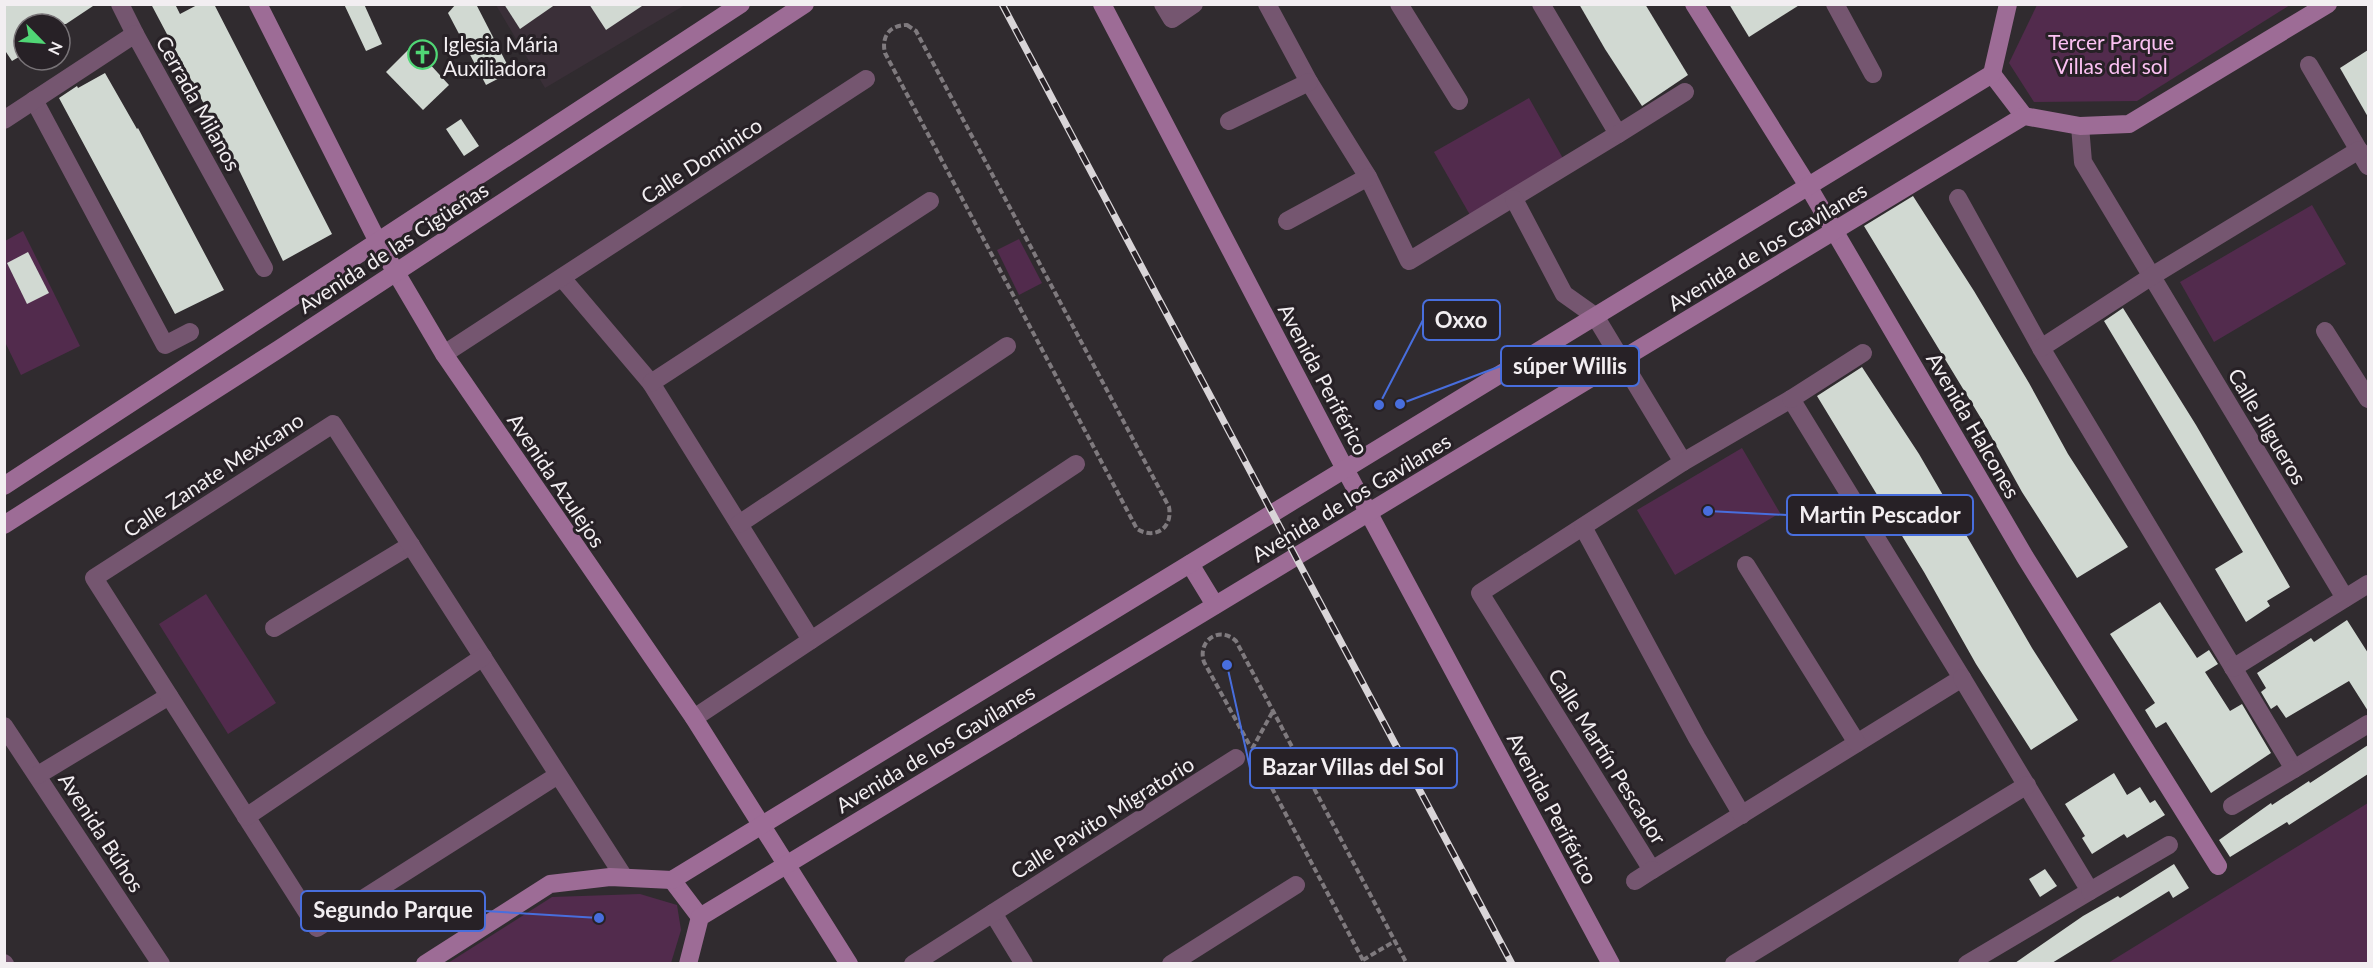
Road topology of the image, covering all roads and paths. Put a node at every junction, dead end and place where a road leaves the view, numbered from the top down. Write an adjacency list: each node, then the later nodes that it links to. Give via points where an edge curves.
1 (120, 4): 16 (street)
2 (258, 4): 39 (main road, Avenida Azulejos)
3 (741, 4): 39 (main road, Avenida de las Cigüeñas)
4 (805, 4): 41 (main road, Avenida de las Cigüeñas)
5 (1102, 4): 57 (main road, Avenida Periférico)
6 (1163, 4): 7 (street, via 1172,19)
7 (1194, 4)
8 (1267, 4): 21 (street)
9 (1400, 4): 24 (street)
10 (1541, 4): 29 (street)
11 (1694, 4): 33 (main road, Avenida Halcones)
12 (1835, 4): 18 (street)
13 (2328, 4): 28 (main road, via 2129,124)
14 (2006, 5): 19 (main road)
15 (916, 31): 15 (path, via 907,25 890,30 884,41 885,53 1137,529 1149,534 1161,531 1169,520 1169,507)
16 (135, 34): 23 (street, Cerrada Milanos); 40 (street, Cerrada Milanos)
17 (2309, 65): 30 (street)
18 (1873, 74)
19 (1992, 74): 25 (main road); 33 (main road, Avenida de los Gavilanes)
20 (866, 79): 43 (street, Calle Dominico)
21 (1309, 82): 27 (street); 32 (street)
22 (1685, 92): 29 (street)
23 (34, 100): 26 (street, Cerrada Milanos); 46 (street, via 165,345)
24 (1459, 101)
25 (2024, 116): 28 (main road); 38 (main road, Avenida de los Gavilanes)
26 (4, 120)
27 (1229, 121)
28 (2080, 126): 42 (street, Calle Jilgueros, via 2083,162)
29 (1618, 134): 35 (street)
30 (2359, 150): 31 (street); 42 (street)
31 (2368, 166)
32 (1368, 177): 35 (street, via 1409,261); 37 (street)
33 (1808, 186): 38 (main road, Avenida Halcones); 44 (main road, Avenida de los Gavilanes)
34 (1958, 198): 48 (street)
35 (1514, 199): 44 (street, via 1564,294)
36 (930, 201): 52 (street)
37 (1287, 221)
38 (1834, 232): 51 (main road, Avenida de los Gavilanes); 91 (main road, Avenida Halcones, via 2025,557)
39 (378, 242): 41 (main road, Avenida Azulejos); 58 (main road, Avenida de las Cigüeñas)
40 (264, 268)
41 (395, 273): 50 (main road, Avenida Azulejos); 61 (main road, Avenida de las Cigüeñas)
42 (2152, 276): 48 (street); 67 (street, Calle Jilgueros)
43 (562, 278): 50 (street, Calle Dominico); 52 (street)
44 (1595, 316): 51 (street); 57 (main road, Avenida de los Gavilanes)
45 (2325, 331): 54 (street)
46 (190, 332)
47 (1006, 346): 60 (street)
48 (2041, 348): 72 (street)
49 (1863, 353): 53 (street, Calle Martín Pescador)
50 (444, 354): 76 (main road, Avenida Azulejos)
51 (1621, 361): 55 (street); 59 (main road, Avenida de los Gavilanes)
52 (651, 383): 60 (street)
53 (1791, 399): 55 (street, Calle Martín Pescador); 73 (street)
54 (2368, 399)
55 (1683, 462): 62 (street, Calle Martín Pescador)
56 (1076, 464): 70 (street)
57 (1345, 469): 59 (main road, Avenida Periférico); 64 (main road, Avenida de los Gavilanes)
58 (4, 486)
59 (1369, 513): 68 (main road, Avenida de los Gavilanes); 110 (main road, Avenida Periférico)
60 (739, 524): 70 (street)
61 (4, 525)
62 (1583, 526): 86 (street); 92 (street, Calle Martín Pescador, via 1480,593)
63 (411, 545): 69 (street); 71 (street, Calle Zanate Mexicano); 74 (street, Calle Zanate Mexicano, via 333,424 94,578)
64 (1190, 564): 68 (main road); 88 (main road, Avenida de los Gavilanes)
65 (1746, 565): 79 (street)
66 (2368, 584): 67 (street)
67 (2345, 598): 72 (street)
68 (1215, 605): 90 (main road, Avenida de los Gavilanes)
69 (274, 628)
70 (811, 640): 76 (street)
71 (483, 657): 83 (street, Calle Zanate Mexicano); 87 (street)
72 (2232, 668): 81 (street)
73 (1962, 678): 79 (street, Calle Martín Pescador); 84 (street)
74 (169, 696): 82 (street); 87 (street, Calle Zanate Mexicano)
75 (1273, 710): 80 (path); 80 (path, via 1236,640 1226,634 1208,639 1202,650 1204,662); 100 (path)
76 (694, 718): 88 (main road, Avenida Azulejos)
77 (2368, 724): 81 (street)
78 (4, 726): 82 (street, Avenida Búhos)
79 (1857, 743): 86 (street, Calle Martín Pescador)
80 (1244, 754): 98 (street, Calle Pavito Migratorio); 101 (path)
81 (2294, 769): 85 (street)
82 (38, 775): 102 (street, Avenida Búhos)
83 (558, 775): 87 (street, Calle Zanate Mexicano, via 317,928); 93 (street, Calle Zanate Mexicano)
84 (2027, 785): 97 (street); 111 (street)
85 (2232, 806)
86 (1742, 814): 92 (street, Calle Martín Pescador)
87 (246, 817)
88 (761, 825): 90 (main road, Avenida Azulejos); 94 (main road, Avenida de los Gavilanes)
89 (2169, 845): 97 (street)
90 (786, 864): 99 (main road, Avenida de los Gavilanes); 105 (main road, Avenida Azulejos)
91 (2218, 866)
92 (1652, 870): 95 (street)
93 (624, 877): 94 (main road); 103 (main road, via 550,884)
94 (672, 880): 99 (main road)
95 (1635, 881)
96 (1296, 885): 108 (street)
97 (2090, 891): 112 (street)
98 (993, 913): 106 (street, Calle Pavito Migratorio); 107 (street)
99 (700, 917): 104 (main road)
100 (1395, 941): 101 (path); 109 (path)
101 (1364, 962)
102 (161, 963)
103 (425, 963)
104 (688, 963)
105 (849, 963)
106 (913, 963)
107 (1024, 963)
108 (1171, 963)
109 (1407, 963)
110 (1611, 963)
111 (1734, 963)
112 (1967, 963)

